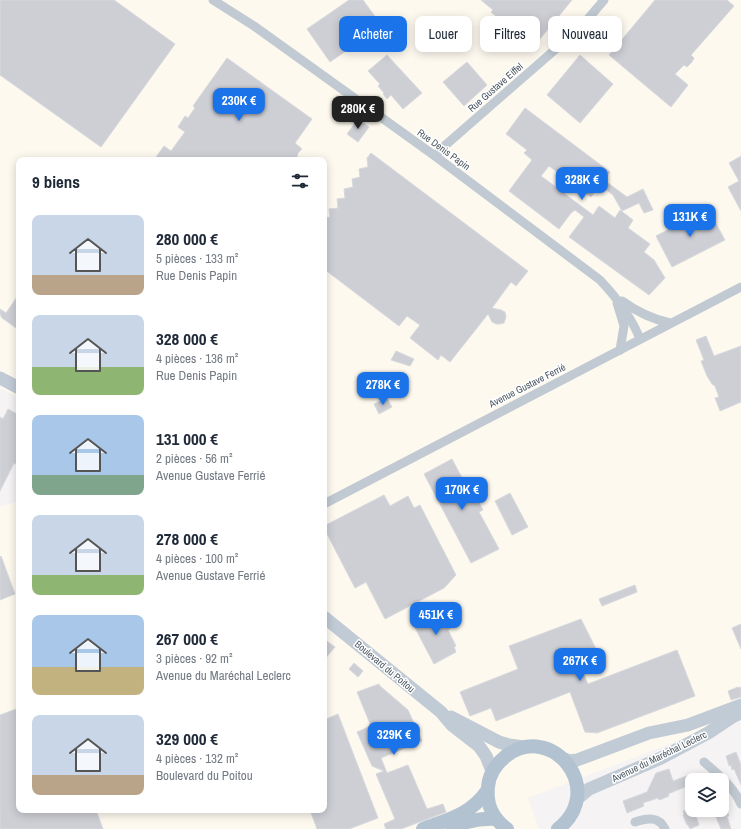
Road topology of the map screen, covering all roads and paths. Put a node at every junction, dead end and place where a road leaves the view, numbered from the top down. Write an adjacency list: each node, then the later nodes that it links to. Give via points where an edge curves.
1 (213, 0): 3 (street, Rue Denis Papin, via 254,26)
2 (604, 0): 3 (street, Rue Gustave Eiffel, via 581,27)
3 (435, 156): 5 (street, Rue Denis Papin, via 600,280)
4 (741, 287): 6 (street, Avenue Gustave Ferrié)
5 (616, 296): 6 (street, Rue Denis Papin, via 646,316); 7 (street, Rue Denis Papin, via 636,327); 8 (street, via 624,326)
6 (670, 323): 7 (street, Avenue Gustave Ferrié)
7 (640, 339): 8 (street, Avenue Gustave Ferrié)
8 (620, 350): 11 (street, Avenue Gustave Ferrié)
9 (0, 378): 10 (main road)
10 (16, 386)
11 (327, 502)
12 (327, 618): 14 (main road, Boulevard du Poitou)
13 (741, 704): 17 (main road, Avenue du Maréchal Leclerc, via 688,725 649,733 577,760)
14 (440, 712): 16 (main road, Boulevard du Poitou, via 500,742); 19 (main road, Boulevard du Poitou, via 479,746)
15 (741, 714): 21 (main road, Avenue du Maréchal Leclerc, via 661,758 589,789)
16 (524, 748): 17 (main road, via 551,750); 19 (main road, via 511,752 500,760)
17 (562, 758): 21 (main road, via 572,770 577,784)
18 (704, 762): 22 (street, via 737,794)
19 (492, 771): 20 (main road)
20 (487, 791): 23 (main road, via 490,808); 25 (main road, via 476,805 459,816)
21 (577, 799): 28 (main road, via 573,812 566,823)
22 (741, 804)
23 (496, 819): 26 (main road, via 466,821); 27 (main road)
24 (635, 822): 29 (street, via 656,819)
25 (423, 829)
26 (446, 829)
27 (507, 829)
28 (558, 829)
29 (665, 829)

